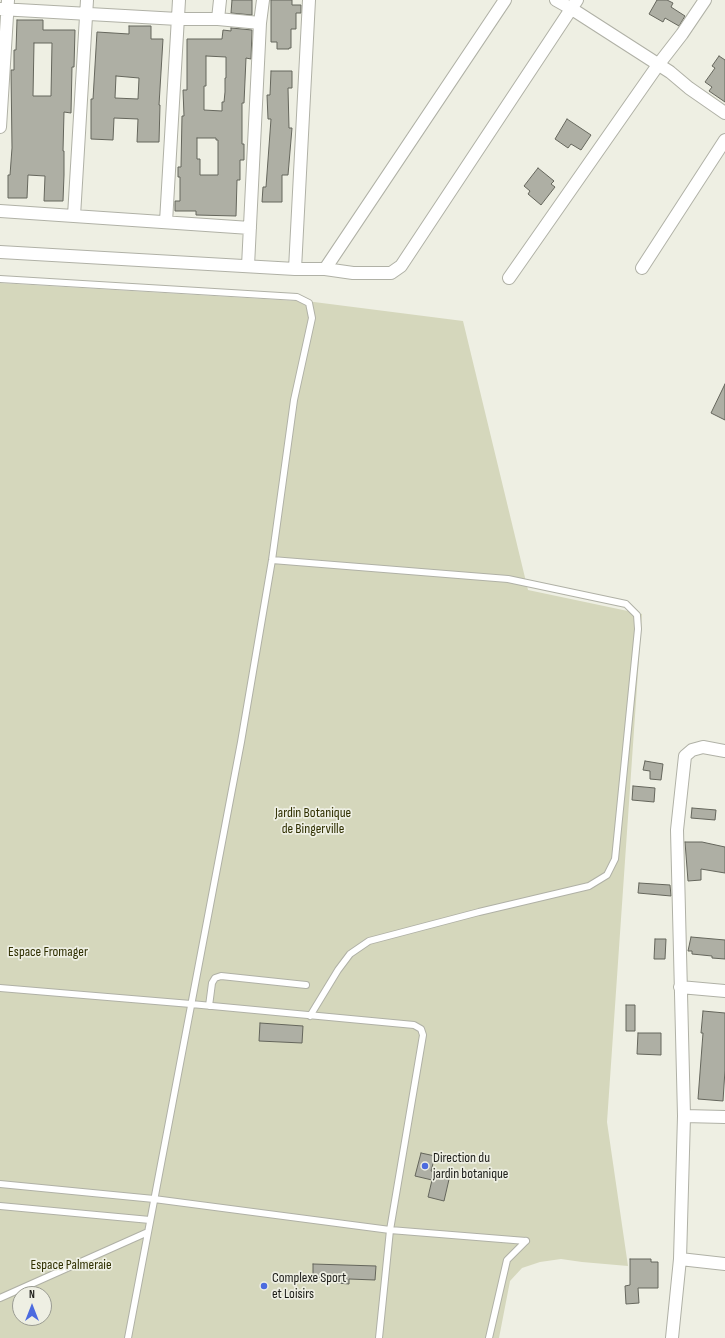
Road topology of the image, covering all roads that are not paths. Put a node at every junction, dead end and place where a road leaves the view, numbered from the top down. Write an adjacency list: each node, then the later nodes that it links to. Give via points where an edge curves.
1 (87, 0): 11 (street)
2 (179, 0): 12 (street)
3 (220, 0): 13 (street)
4 (263, 0): 14 (street)
5 (309, 0): 26 (street)
6 (505, 0): 27 (street)
7 (556, 0): 9 (street)
8 (705, 0): 15 (street)
9 (574, 4): 15 (street); 27 (street, via 401,266 391,273 353,273)
10 (5, 6): 11 (street); 17 (street)
11 (85, 14): 12 (street); 20 (street)
12 (178, 19): 13 (street); 21 (street)
13 (218, 19): 14 (street)
14 (260, 23): 22 (street)
15 (658, 65): 16 (street); 28 (street)
16 (725, 113)
17 (0, 127)
18 (725, 140): 25 (street)
19 (0, 211): 20 (street)
20 (74, 216): 21 (street)
21 (166, 222): 22 (street)
22 (250, 228): 24 (street)
23 (0, 252): 24 (street)
24 (248, 266): 26 (street)
25 (642, 268)
26 (295, 269): 27 (street)
27 (325, 269)
28 (509, 278)
29 (0, 279): 30 (lane, via 297,297 309,303 312,318 294,400)
30 (272, 560): 36 (lane, via 241,742); 38 (lane, via 508,579 626,604 637,614 638,629 615,859 607,875 590,886 472,913 369,941 350,954)
31 (725, 751): 33 (street, via 702,747 692,750 685,756 677,830)
32 (306, 985): 37 (lane, via 221,976 215,978 212,984)
33 (680, 987): 35 (street); 39 (street)
34 (0, 988): 36 (lane)
35 (725, 992)
36 (191, 1004): 37 (lane); 42 (lane)
37 (209, 1006): 38 (lane)
38 (310, 1016): 45 (lane, via 414,1025 420,1028 422,1035)
39 (684, 1116): 40 (street); 47 (street)
40 (725, 1117)
41 (0, 1184): 42 (lane)
42 (154, 1199): 44 (lane); 45 (lane)
43 (0, 1206): 44 (lane)
44 (150, 1220): 46 (lane)
45 (390, 1230): 51 (lane); 52 (lane, via 526,1241 507,1260)
46 (148, 1232): 49 (lane); 50 (lane)
47 (680, 1259): 48 (street); 53 (street)
48 (725, 1264)
49 (0, 1298)
50 (128, 1338)
51 (379, 1338)
52 (489, 1338)
53 (672, 1338)

